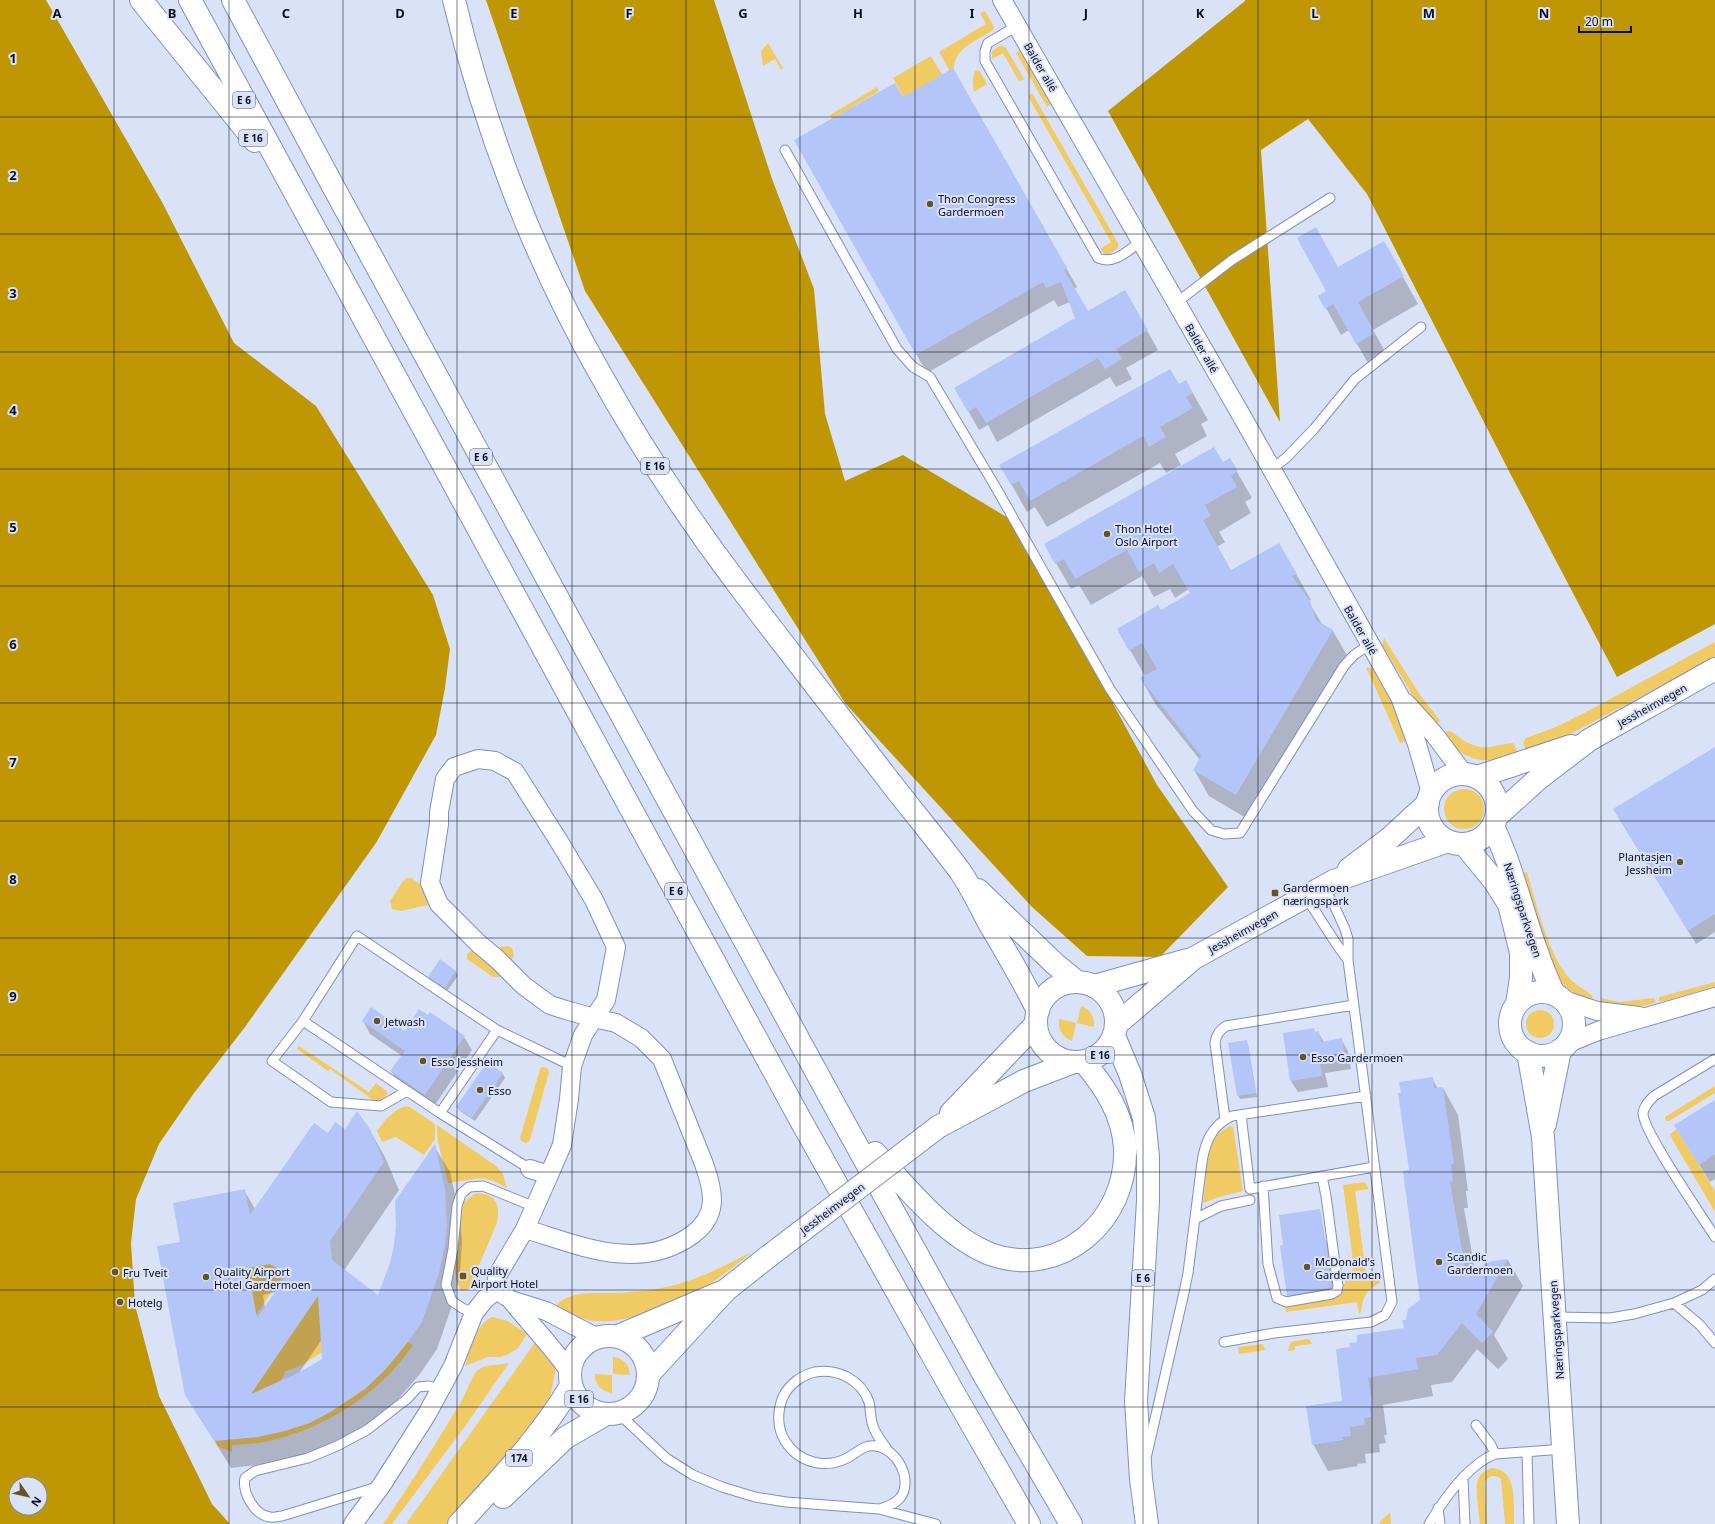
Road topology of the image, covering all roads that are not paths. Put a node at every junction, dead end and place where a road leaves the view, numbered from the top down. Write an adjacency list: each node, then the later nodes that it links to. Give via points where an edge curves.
1 (141, 0): 9 (main road, E 16, via 248,131)
2 (190, 0): 9 (main road, E 6)
3 (454, 0): 22 (main road, E 16, via 478,88 516,196 541,256 618,406 710,546)
4 (1002, 0): 6 (street, Balder allé)
5 (236, 5): 44 (main road, E 6)
6 (1017, 26): 10 (street, Balder allé); 10 (lane, via 988,43 985,51 985,61 1006,100 1098,258 1105,262 1113,260)
7 (785, 150): 14 (lane, via 897,349 913,367 930,377 1110,689 1193,811 1211,830 1224,834 1240,833 1344,666)
8 (1330, 198): 11 (lane, via 1232,260)
9 (299, 200): 88 (main road, E 6, via 815,1146)
10 (1141, 242): 11 (street, Balder allé)
11 (1176, 303): 13 (street, Balder allé)
12 (1421, 326): 13 (lane, via 1355,379 1314,429 1286,458)
13 (1271, 469): 14 (street, Balder allé)
14 (1369, 645): 16 (street, Balder allé)
15 (1715, 669): 17 (main road, Jessheimvegen)
16 (1400, 697): 18 (street, Balder allé); 19 (street, Balder allé, via 1417,744)
17 (1589, 740): 18 (main road, Jessheimvegen); 20 (main road, Jessheimvegen, via 1538,779)
18 (1470, 776): 19 (main road, via 1451,776 1440,783); 20 (main road, via 1484,782 1491,789 1497,807)
19 (1430, 798): 21 (main road, via 1430,822 1434,830); 23 (main road, Jessheimvegen, via 1390,838)
20 (1495, 821): 21 (main road, via 1481,839); 27 (main road, Næringsparkvegen, via 1540,962)
21 (1456, 843): 23 (main road, Jessheimvegen); 29 (main road, Næringsparkvegen, via 1495,882 1509,904 1521,953)
22 (961, 873): 26 (main road, E 16, via 1055,964); 33 (main road, E 16, via 1028,990)
23 (1321, 888): 24 (main road, Jessheimvegen); 25 (lane, via 1337,945); 25 (lane, via 1334,905 1345,929 1348,939)
24 (1194, 958): 26 (main road, Jessheimvegen); 36 (main road, Jessheimvegen)
25 (1348, 960): 30 (lane)
26 (1086, 984): 33 (main road, E 16, via 1064,984 1053,990 1043,999); 36 (main road, E 16, via 1104,993 1111,1002 1116,1013)
27 (1558, 997): 29 (main road, via 1544,992 1534,993); 31 (street, via 1597,1012); 37 (main road, Næringsparkvegen, via 1572,1012 1573,1021 1573,1029)
28 (1715, 997): 31 (street)
29 (1517, 1004): 38 (main road, Næringsparkvegen, via 1512,1012 1511,1031 1514,1040)
30 (1354, 1006): 43 (lane); 47 (lane, via 1222,1028 1214,1043)
31 (1648, 1017): 37 (street, via 1598,1031)
32 (594, 1018): 32 (street, via 606,1000 616,947 594,900 515,772 495,761 478,758 454,768 445,779 430,883 439,904 524,986 550,1005); 41 (street, via 583,1036); 58 (street, via 616,1023 641,1038 662,1059 710,1181 713,1198 711,1209 700,1229 668,1248 647,1254 615,1253 584,1247)
33 (1037, 1018): 40 (main road, E 16, via 1038,1036 1051,1054 1060,1059); 48 (main road, Jessheimvegen / E 16)
34 (304, 1021): 35 (lane, via 357,936); 42 (lane); 42 (lane, via 272,1061 331,1102 381,1106)
35 (497, 1030): 41 (lane); 45 (lane)
36 (1115, 1030): 40 (main road, E 16, via 1108,1048 1097,1057); 80 (main road, E 6, via 1144,1118 1148,1157 1148,1201 1136,1401)
37 (1563, 1047): 38 (main road, via 1545,1056); 49 (main road, Næringsparkvegen)
38 (1528, 1052): 49 (main road, Næringsparkvegen)
39 (1715, 1059): 59 (lane, via 1654,1096 1647,1103 1643,1114 1652,1138)
40 (1078, 1062): 44 (main road, E 6, via 1104,1087 1118,1115 1125,1147 1125,1162 1109,1210 1100,1223 1084,1240 1071,1248 1041,1259 1022,1260 991,1254 956,1235 894,1174); 48 (main road, Jessheimvegen / E 16, via 1024,1081)
41 (572, 1066): 52 (street, via 562,1145)
42 (407, 1091): 45 (lane)
43 (1366, 1096): 46 (lane); 50 (lane)
44 (836, 1108): 89 (main road, E 6, via 984,1375)
45 (440, 1113): 51 (lane)
46 (1241, 1115): 47 (lane); 54 (lane, via 1250,1189)
47 (1225, 1119): 57 (lane, via 1212,1132 1204,1150)
48 (938, 1127): 61 (main road, Jessheimvegen / E 16, bridge)
49 (1543, 1137): 65 (main road, Næringsparkvegen)
50 (1374, 1167): 53 (lane); 68 (lane, via 1392,1295 1391,1306 1385,1315 1371,1322 1274,1333)
51 (530, 1169): 52 (street)
52 (549, 1175): 56 (street)
53 (1322, 1176): 54 (lane); 54 (lane, via 1337,1291 1286,1302 1277,1298 1268,1264)
54 (1263, 1186)
55 (1250, 1200): 57 (lane, via 1221,1206)
56 (534, 1207): 58 (street); 64 (lane, via 483,1186 469,1188 461,1194 446,1285 452,1301)
57 (1195, 1219): 80 (lane, via 1183,1296)
58 (525, 1229): 62 (street, via 497,1276 496,1284)
59 (1715, 1237)
60 (1715, 1279): 63 (lane, via 1702,1290)
61 (726, 1290): 66 (main road, Jessheimvegen / E 16); 70 (main road, Jessheimvegen / E 16)
62 (504, 1295): 64 (street, via 485,1299); 67 (street, via 546,1311); 71 (street, via 554,1349)
63 (1674, 1303): 65 (lane, via 1610,1318); 69 (lane, via 1700,1325)
64 (474, 1313): 72 (street)
65 (1556, 1317): 76 (main road, Næringsparkvegen)
66 (618, 1336): 67 (main road, E 16); 70 (main road, via 630,1341 640,1350 647,1361)
67 (596, 1337): 71 (main road, via 583,1345 574,1357)
68 (1224, 1342)
69 (1715, 1343)
70 (649, 1374): 73 (main road, E 16, via 641,1398 631,1408)
71 (571, 1379): 73 (main road, E 16, via 576,1396 584,1405 595,1411); 85 (main road, 174, via 556,1411 527,1450)
72 (441, 1389): 81 (street); 81 (lane, via 428,1386 418,1388 408,1399 367,1430 308,1458 255,1471 244,1478 243,1486 258,1512 269,1517 282,1516)
73 (612, 1414): 83 (lane, via 666,1458 694,1475 722,1487 755,1497 786,1502); 86 (main road, 174, via 565,1438)
74 (1476, 1425): 78 (lane)
75 (887, 1449): 75 (lane, via 873,1427 864,1393 856,1383 842,1374 830,1371 810,1374 795,1382 783,1397 779,1416 782,1435 796,1454 824,1464 849,1457 870,1446); 83 (lane, via 899,1462 905,1488 896,1503)
76 (1564, 1449): 77 (lane); 95 (main road, Næringsparkvegen)
77 (1527, 1452): 78 (lane); 94 (lane)
78 (1495, 1454): 79 (lane, via 1476,1464)
79 (1463, 1478): 82 (lane); 93 (lane)
80 (1141, 1479): 90 (main road, E 6)
81 (380, 1486): 84 (street)
82 (1438, 1508): 91 (lane); 92 (lane)
83 (879, 1509): 87 (lane)
84 (353, 1524)
85 (459, 1524)
86 (477, 1524)
87 (936, 1524)
88 (1029, 1524)
89 (1071, 1524)
90 (1147, 1524)
91 (1429, 1524)
92 (1440, 1524)
93 (1465, 1524)
94 (1530, 1524)
95 (1568, 1524)

